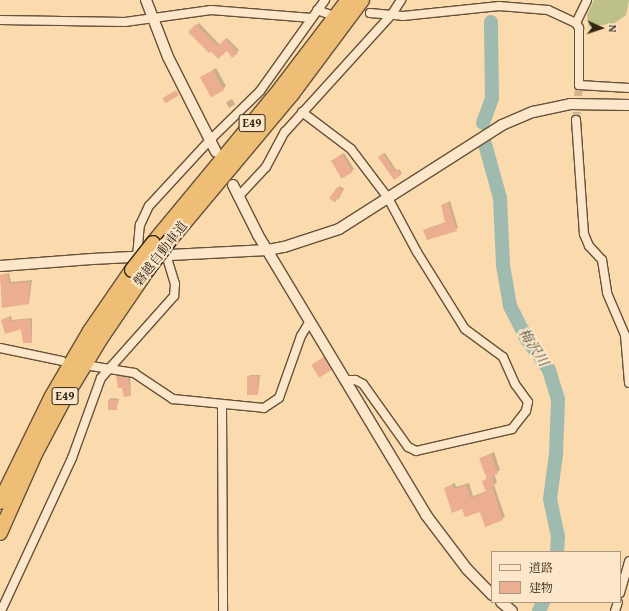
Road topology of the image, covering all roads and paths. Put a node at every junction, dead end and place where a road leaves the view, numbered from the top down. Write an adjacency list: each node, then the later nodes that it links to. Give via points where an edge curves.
1 (146, 0): 11 (street)
2 (325, 0): 7 (street)
3 (348, 0): 26 (highway, 磐越自動車道 / E49, bridge, via 281,88)
4 (362, 0): 37 (highway, 磐越自動車道 / E49, bridge, via 292,94 170,240 101,338 35,454)
5 (401, 0): 10 (street)
6 (587, 0): 14 (street)
7 (317, 10): 9 (street); 12 (street)
8 (370, 13): 10 (street)
9 (328, 14)
10 (392, 14): 14 (street, via 523,6 548,10); 17 (street)
11 (152, 18): 12 (street, via 211,10); 13 (street, via 125,22); 19 (street, via 168,57)
12 (312, 18): 19 (street, via 260,91)
13 (0, 20)
14 (576, 23): 15 (street, via 580,31 579,85)
15 (629, 88)
16 (629, 106): 23 (street, via 570,104 554,105 533,112 502,126)
17 (302, 112): 22 (street, via 285,132 257,180); 23 (street, via 351,149)
18 (576, 120): 34 (street, via 584,234 589,246 602,260 607,293 625,335)
19 (210, 140): 20 (street); 26 (street, via 143,216)
20 (216, 152)
21 (233, 185): 22 (street)
22 (238, 197): 24 (street)
23 (388, 198): 24 (street, via 340,229); 33 (street, via 417,252 465,329 507,363 515,384 528,402 527,408 518,423 508,431 416,451 408,447 363,384)
24 (268, 250): 25 (street); 28 (street)
25 (166, 255): 26 (street); 32 (street, via 175,284 174,296)
26 (134, 264): 27 (street); 36 (highway, 磐越自動車道 / E49, via 90,331 52,396)
27 (0, 266)
28 (310, 321): 33 (street); 35 (street, via 300,336 279,398 274,403 268,408 258,410)
29 (0, 348): 30 (street)
30 (62, 361)
31 (91, 366): 32 (street)
32 (109, 369): 35 (street, via 134,373 173,399); 42 (street, via 98,386 75,453 40,533)
33 (347, 380): 40 (street, via 426,515 466,569)
34 (629, 383)
35 (222, 406): 43 (street)
36 (0, 502)
37 (0, 533)
38 (629, 562): 39 (street)
39 (621, 590)
40 (491, 594)
41 (502, 603): 44 (street)
42 (1, 611)
43 (223, 611)
44 (512, 611)

